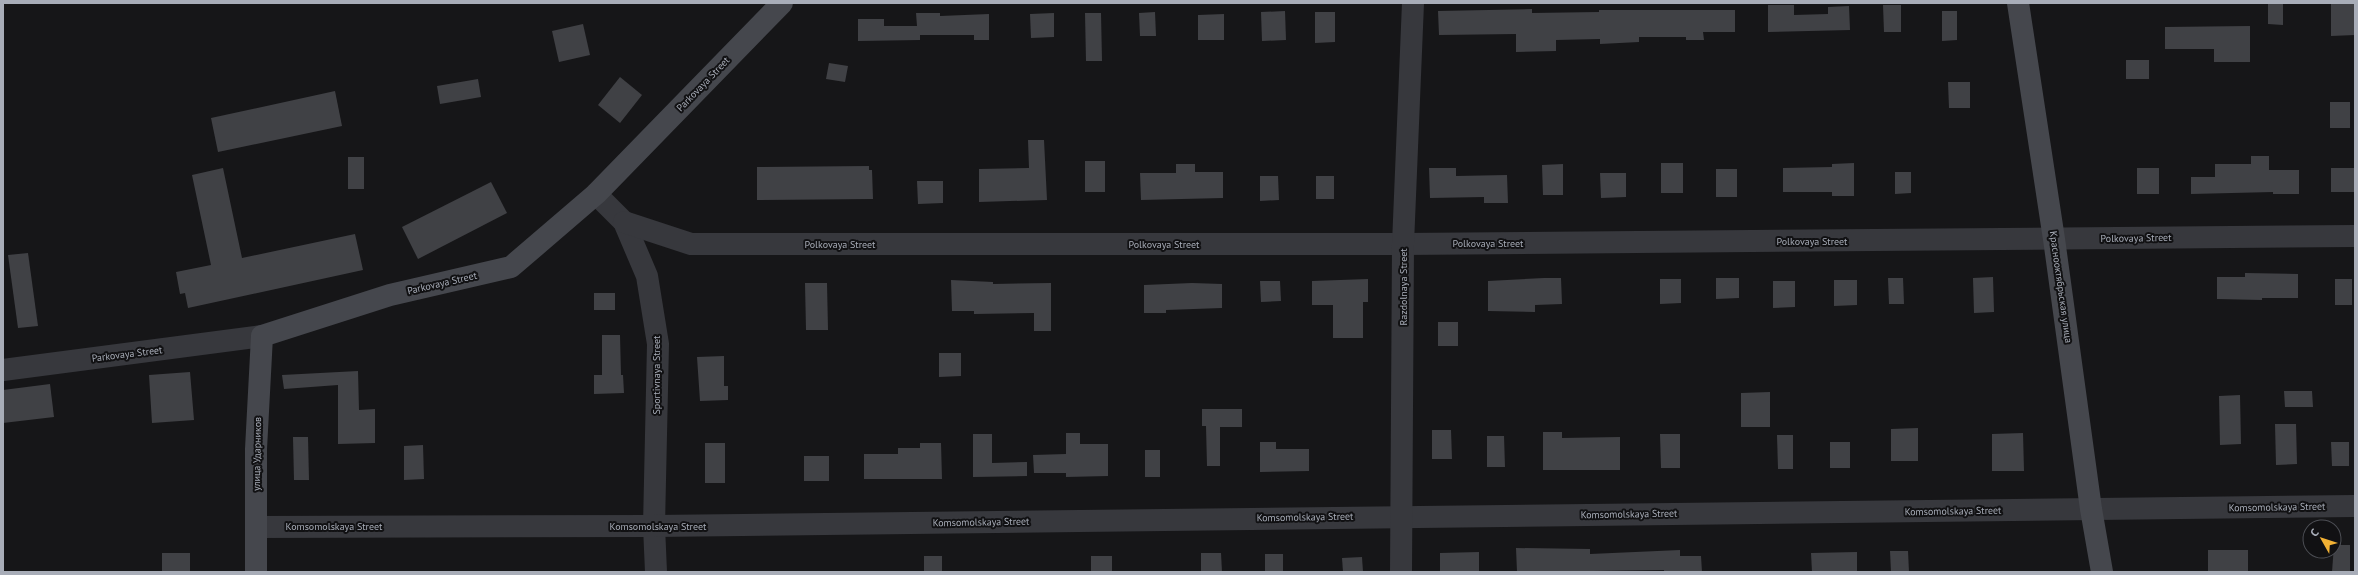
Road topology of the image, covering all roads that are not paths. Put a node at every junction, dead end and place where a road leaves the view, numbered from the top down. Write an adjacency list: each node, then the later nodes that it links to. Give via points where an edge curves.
1 (782, 3): 4 (main road, Parkovaya Street)
2 (1413, 3): 8 (street, Razdolnaya Street)
3 (2018, 3): 7 (main road, Краснооктябрьская улица)
4 (596, 194): 5 (street, Sportivnaya Street); 9 (main road, Parkovaya Street, via 511,267 390,295)
5 (624, 222): 8 (street, Polkovaya Street, via 691,244); 15 (street, Sportivnaya Street, via 647,276 658,344)
6 (2355, 236): 7 (street, Polkovaya Street)
7 (2054, 239): 8 (street, Polkovaya Street); 12 (main road, Краснооктябрьская улица)
8 (1403, 244): 13 (street, Razdolnaya Street)
9 (262, 336): 10 (street, Parkovaya Street); 14 (main road, улица Ударников, via 256,449)
10 (3, 370)
11 (2355, 506): 12 (street, Komsomolskaya Street)
12 (2091, 509): 13 (street, Komsomolskaya Street); 19 (main road, Краснооктябрьская улица)
13 (1402, 516): 15 (street, Komsomolskaya Street); 18 (street, Razdolnaya Street)
14 (256, 526): 15 (street, Komsomolskaya Street); 16 (main road, улица Ударников)
15 (654, 526): 17 (street, Sportivnaya Street)
16 (256, 572)
17 (656, 572)
18 (1401, 572)
19 (2102, 572)

